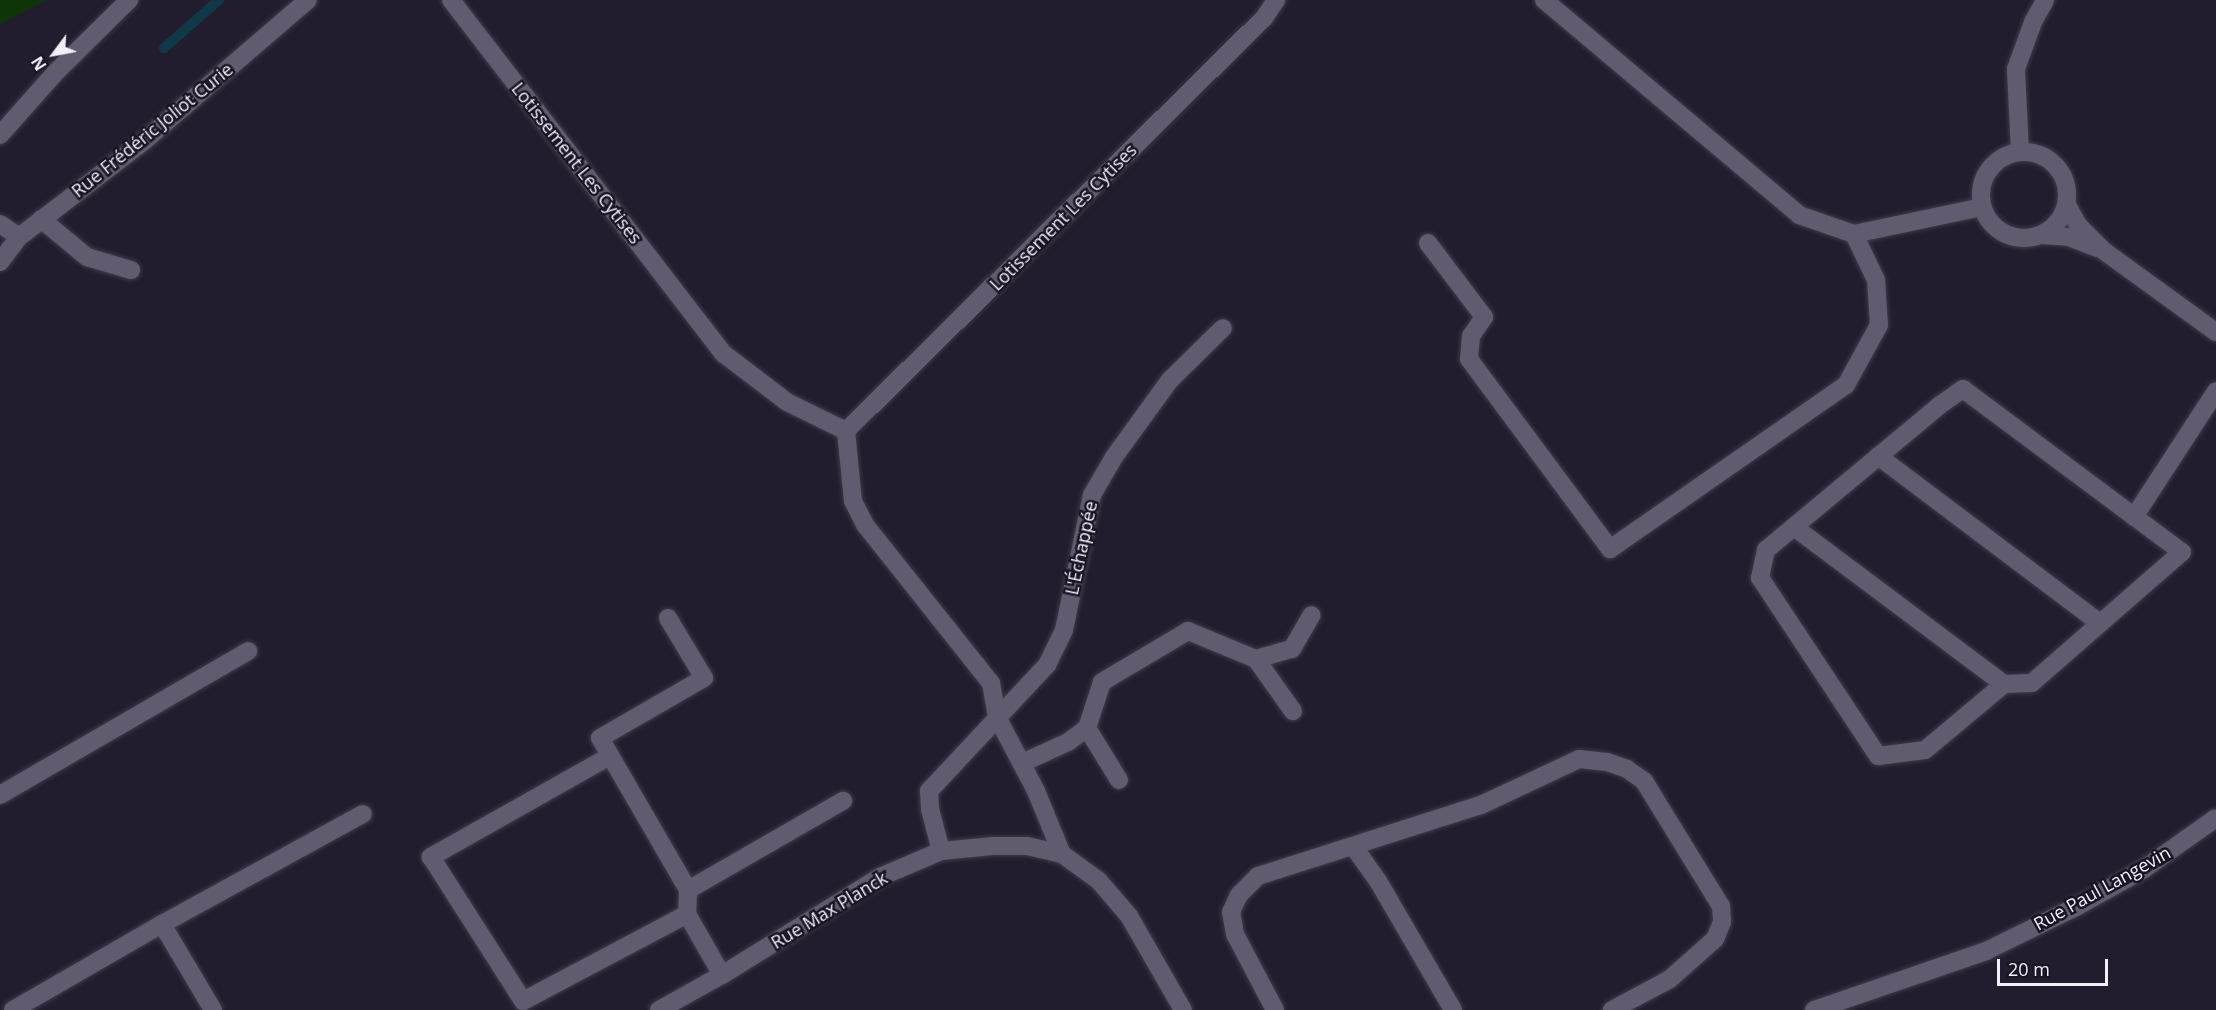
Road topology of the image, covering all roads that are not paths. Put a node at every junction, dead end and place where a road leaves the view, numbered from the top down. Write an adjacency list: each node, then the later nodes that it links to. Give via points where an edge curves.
1 (129, 0): 7 (street, via 56,72)
2 (308, 0): 11 (street, Rue Frédéric Joliot Curie, via 144,141)
3 (451, 0): 23 (street, Lotissement Les Cytises, via 724,354 788,402)
4 (1276, 0): 23 (street, Lotissement Les Cytises, via 1264,18)
5 (1544, 0): 13 (street, via 1799,214)
6 (2045, 0): 8 (street, via 2016,69)
7 (0, 135)
8 (2020, 152): 9 (street, via 2038,154 2053,163 2066,183); 10 (street, via 2002,158 1988,171 1981,190)
9 (2067, 205): 14 (street, via 2058,223); 17 (street, via 2078,225)
10 (1982, 207): 13 (street); 14 (street, via 1992,226 2006,235 2025,239)
11 (41, 219): 15 (street, Rue Frédéric Joliot Curie); 19 (street, via 87,257)
12 (0, 224): 15 (street)
13 (1854, 234): 16 (street, via 1876,280 1880,325 1846,385 1610,549 1469,359 1471,336 1484,317)
14 (2042, 235): 17 (street, via 2069,237)
15 (19, 237): 18 (street, Rue Frédéric Joliot Curie)
16 (1428, 243)
17 (2104, 251): 21 (street)
18 (0, 262)
19 (130, 270)
20 (1222, 328): 34 (street, L'Échappée, via 1170,380 1114,457 1092,495 1064,630 1047,665)
21 (2216, 332)
22 (2216, 391): 25 (street)
23 (846, 431): 34 (street, via 853,501 866,526 991,683)
24 (1878, 456): 25 (street, via 1963,389); 26 (street); 29 (street)
25 (2134, 517): 29 (street, via 2181,552)
26 (1794, 527): 32 (street); 32 (street, via 1766,550 1760,578 1878,756 1925,750)
27 (1312, 615): 31 (street, via 1292,649)
28 (668, 618): 36 (street, via 704,678 600,738)
29 (2100, 624): 32 (street, via 2032,683)
30 (248, 651): 39 (street)
31 (1256, 659): 33 (street); 35 (street, via 1188,632 1102,682)
32 (2004, 684)
33 (1293, 711)
34 (998, 717): 37 (street); 44 (street, L'Échappée, via 929,792)
35 (1087, 728): 37 (street, via 1068,742); 38 (street)
36 (610, 756): 46 (street); 47 (street, via 431,857 523,1001)
37 (1022, 763): 45 (street)
38 (1119, 780)
39 (0, 795)
40 (843, 801): 46 (street)
41 (363, 814): 48 (street)
42 (2216, 818): 57 (street, Rue Paul Langevin, via 2144,869 1986,951)
43 (1353, 846): 54 (street, via 1258,876 1239,895 1231,912 1235,934); 55 (street, via 1378,880); 56 (street, via 1481,805 1579,759 1627,769 1644,781 1654,796 1721,906 1722,922 1714,939 1670,979)
44 (942, 851): 45 (street, Rue Max Planck, via 1015,846); 49 (street, Rue Max Planck, via 880,877)
45 (1062, 854): 53 (street, Rue Max Planck, via 1099,881 1129,916)
46 (688, 890): 47 (street)
47 (687, 914): 49 (street)
48 (162, 924): 50 (street); 51 (street)
49 (722, 975): 52 (street, Rue Max Planck)
50 (13, 1010)
51 (213, 1010)
52 (660, 1010)
53 (1183, 1010)
54 (1275, 1010)
55 (1453, 1010)
56 (1612, 1010)
57 (1814, 1010)

